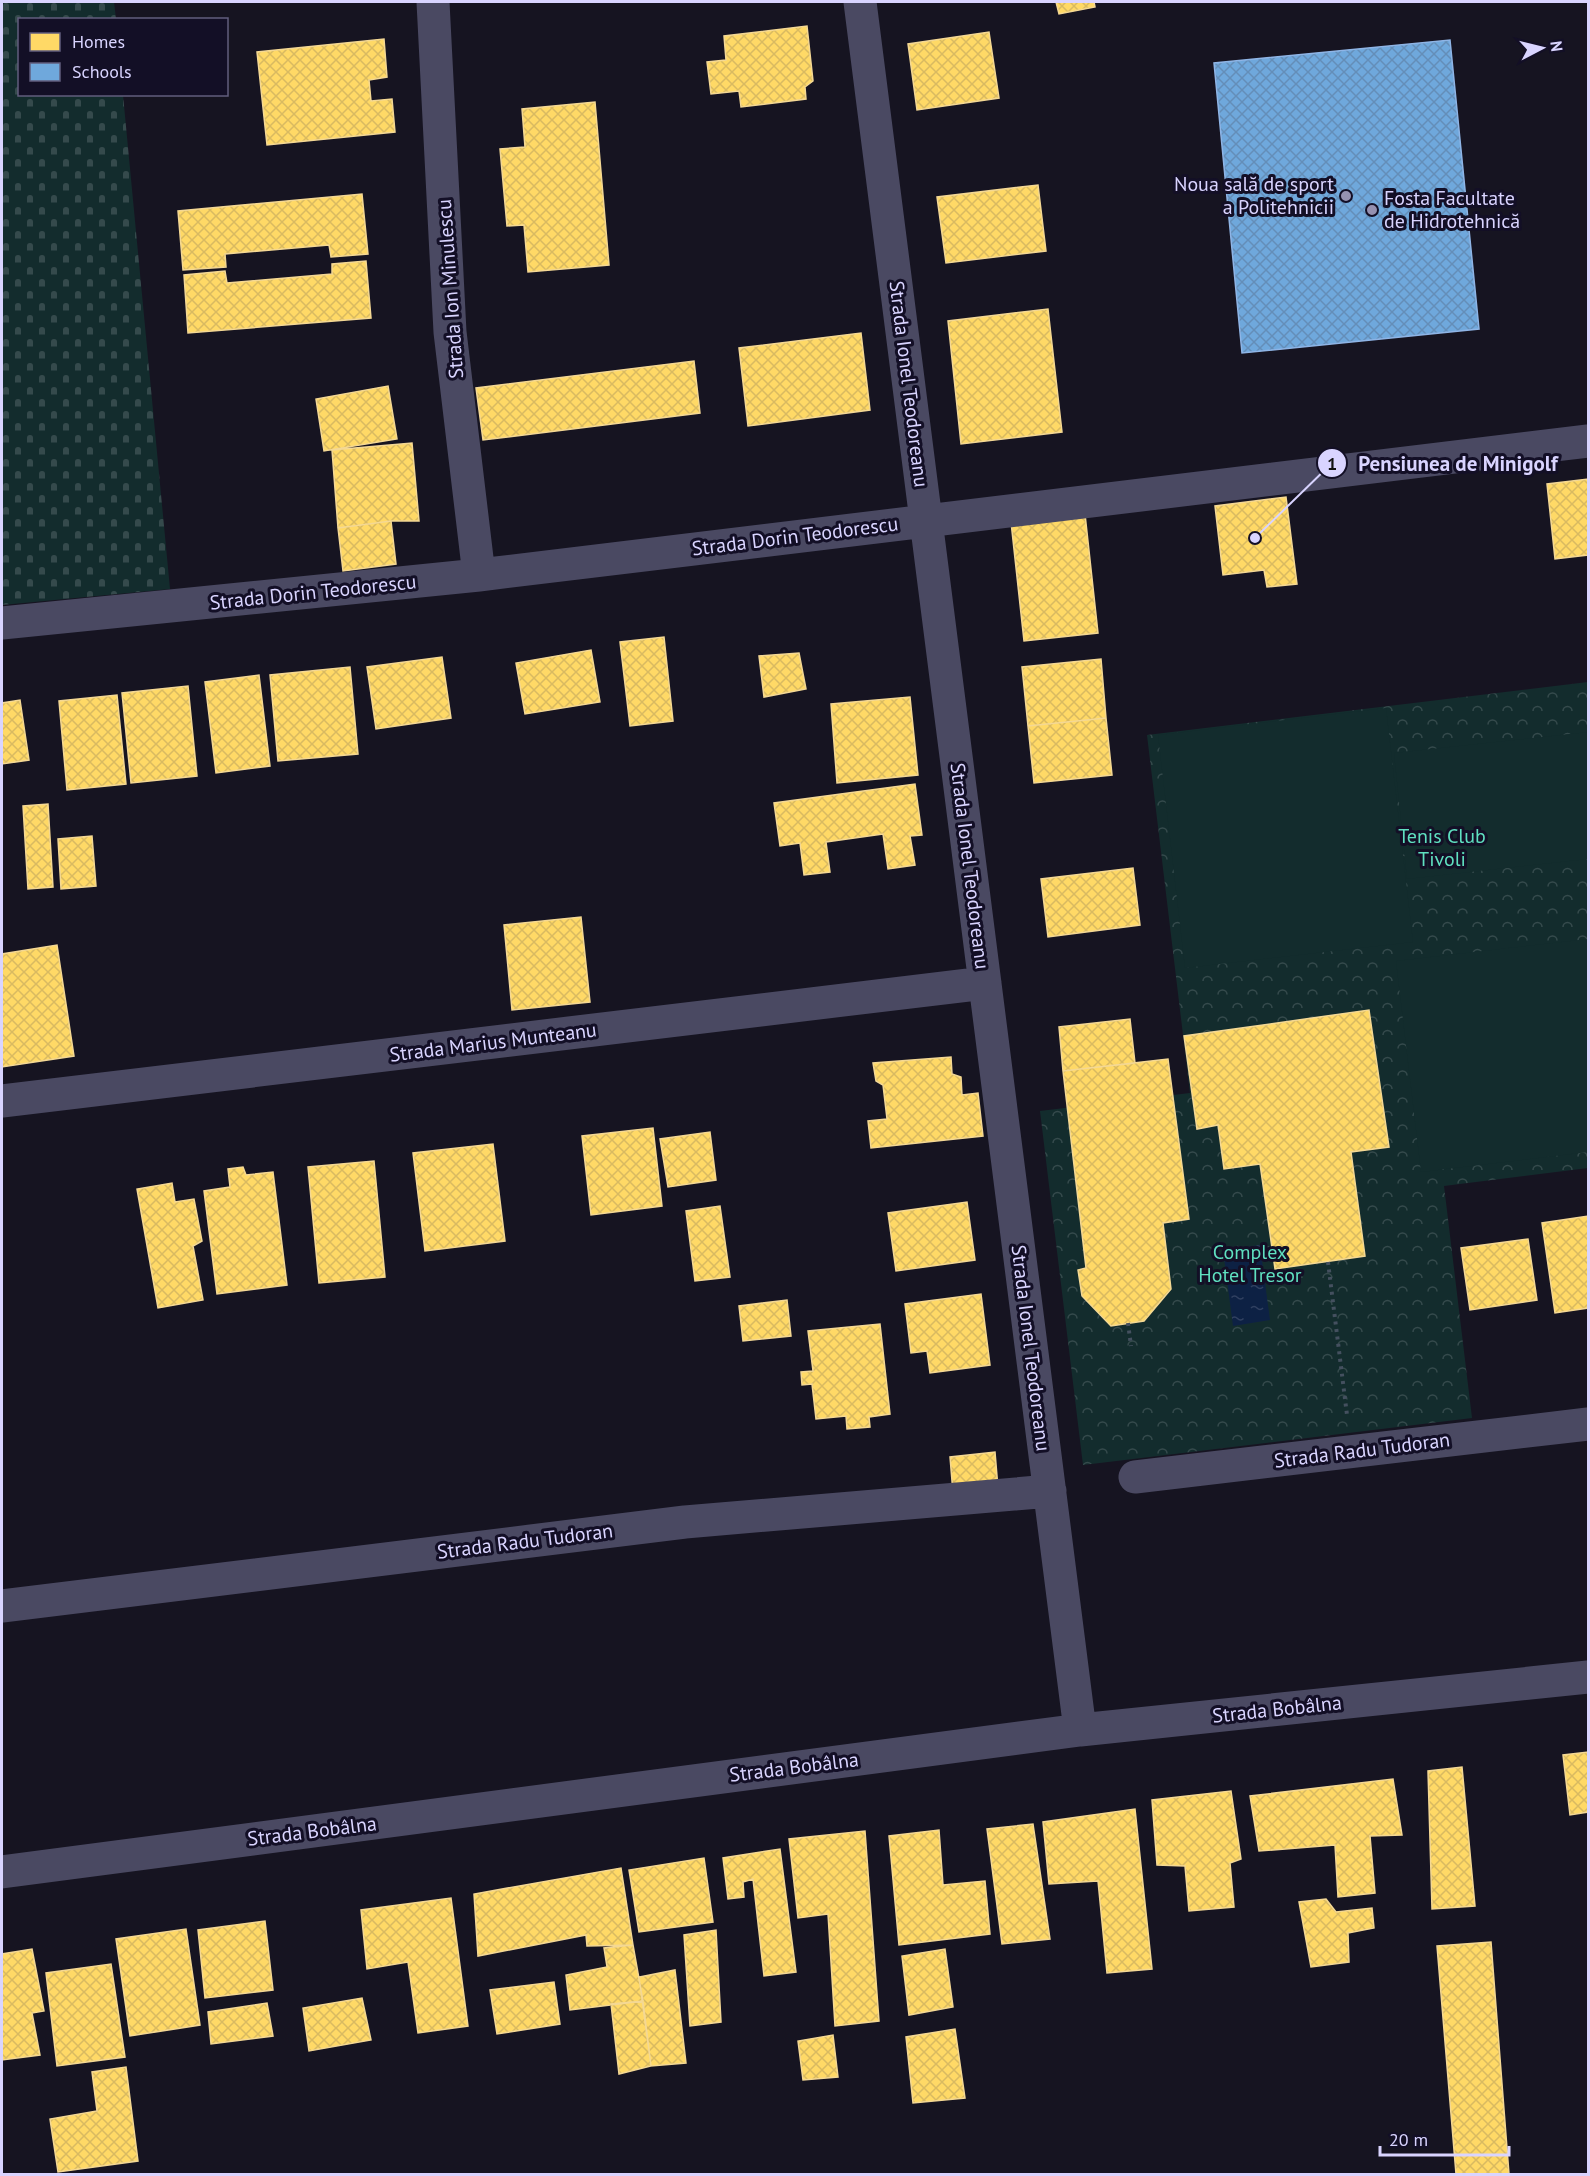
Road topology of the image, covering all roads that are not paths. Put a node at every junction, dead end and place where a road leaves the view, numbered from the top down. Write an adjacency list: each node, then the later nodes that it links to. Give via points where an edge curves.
1 (433, 2): 5 (street, Strada Ion Minulescu, via 450,332)
2 (861, 2): 4 (street, Strada Ionel Teodoreanu)
3 (1588, 441): 4 (street, Strada Dorin Teodorescu)
4 (926, 520): 5 (street, Strada Dorin Teodorescu); 7 (street, Strada Ionel Teodoreanu)
5 (479, 575): 6 (street, Strada Dorin Teodorescu)
6 (2, 623)
7 (985, 984): 8 (street, Strada Marius Munteanu); 11 (street, Strada Ionel Teodoreanu)
8 (2, 1101)
9 (1588, 1424): 10 (street, Strada Radu Tudoran)
10 (1135, 1477)
11 (1050, 1491): 12 (street, Strada Radu Tudoran, via 685,1522); 14 (street, Strada Ionel Teodoreanu)
12 (2, 1606)
13 (1588, 1677): 14 (street, Strada Bobâlna)
14 (1080, 1730): 15 (street, Strada Bobâlna)
15 (2, 1872)

